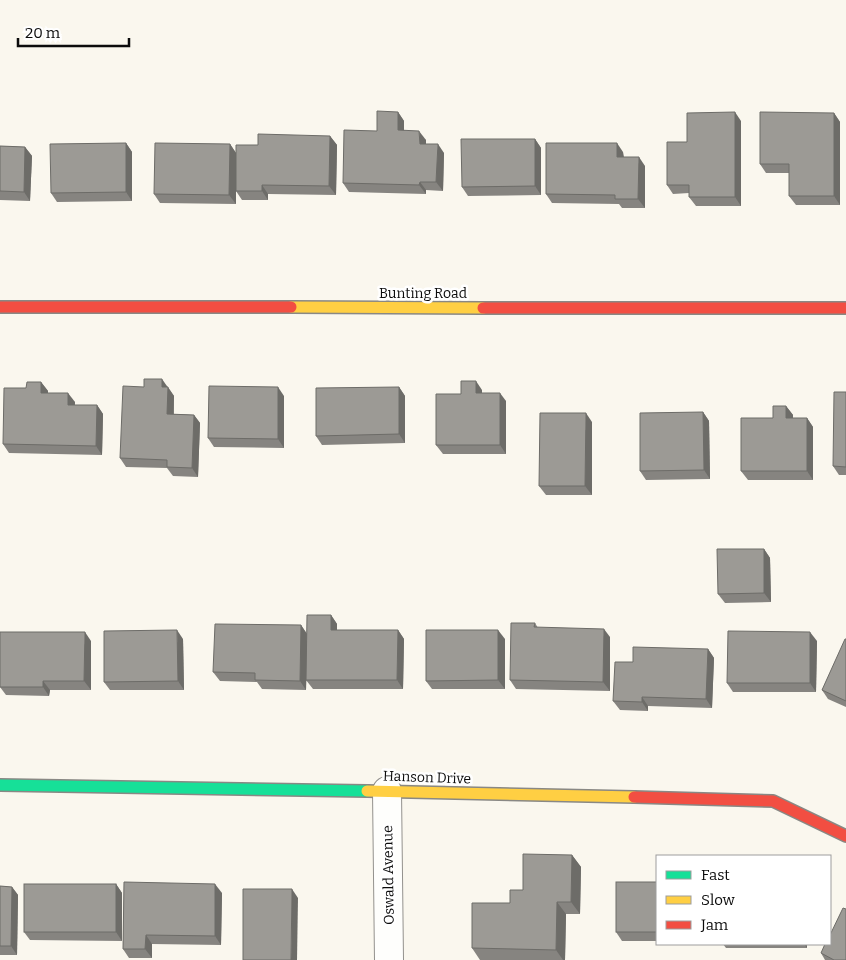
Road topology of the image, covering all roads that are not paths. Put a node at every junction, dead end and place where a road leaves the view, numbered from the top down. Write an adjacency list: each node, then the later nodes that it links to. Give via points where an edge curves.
1 (0, 307): 2 (street, Bunting Road)
2 (846, 308)
3 (0, 785): 4 (street, Hanson Drive)
4 (387, 791): 5 (street, Hanson Drive, via 773,801); 6 (street, Oswald Avenue)
5 (846, 836)
6 (389, 960)

